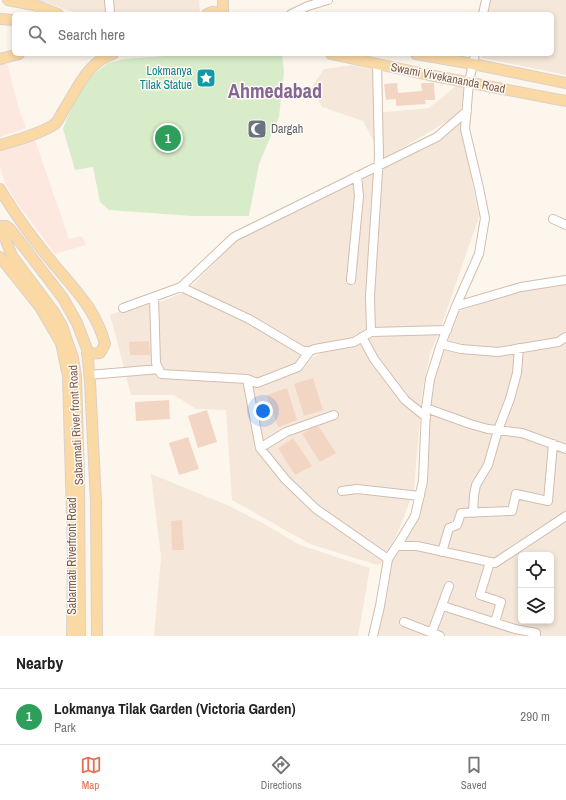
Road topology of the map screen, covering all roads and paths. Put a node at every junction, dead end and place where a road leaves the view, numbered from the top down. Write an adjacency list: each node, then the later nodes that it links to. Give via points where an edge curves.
1 (8, 0): 6 (main road)
2 (110, 0): 7 (street)
3 (223, 0): 8 (main road)
4 (328, 0): 9 (street)
5 (486, 0): 10 (street)
6 (53, 12)
7 (110, 12)
8 (226, 12)
9 (295, 12)
10 (483, 12)
11 (1, 19): 12 (main road)
12 (12, 20)
13 (12, 56): 17 (main road)
14 (109, 56): 24 (main road, via 100,60 83,77 56,123 31,135)
15 (340, 56): 19 (main road, Swami Vivekananda Road)
16 (439, 56): 18 (main road)
17 (0, 59)
18 (474, 59): 20 (street); 21 (main road)
19 (377, 64): 20 (main road, Swami Vivekananda Road); 25 (street)
20 (469, 82): 22 (main road, Swami Vivekananda Road); 23 (street)
21 (566, 83)
22 (566, 100)
23 (467, 111): 25 (street, via 436,137); 36 (street, via 465,129 485,218 479,254)
24 (0, 145)
25 (379, 166): 26 (street); 39 (street, via 370,296)
26 (356, 176): 32 (street, via 359,196); 34 (street, via 234,237)
27 (0, 189): 45 (main road, via 11,209 86,302 101,327 106,344 100,353)
28 (553, 219): 29 (street)
29 (566, 225)
30 (1, 231): 45 (main road, via 10,229 63,298 78,323); 70 (main road, Sabarmati River front Road, via 12,256 62,326 73,358 76,376 79,470)
31 (0, 257): 69 (main road, Sabarmati Riverfront Road, via 40,307 58,337 68,376 73,553)
32 (351, 280)
33 (566, 280): 36 (street, via 521,288)
34 (181, 287): 35 (street); 44 (street, via 249,320 303,351)
35 (154, 297): 37 (street); 46 (street, via 156,363)
36 (456, 306): 38 (street)
37 (124, 308)
38 (447, 330): 39 (street); 42 (street)
39 (371, 332): 40 (street)
40 (362, 337): 44 (street, via 354,342); 51 (street, via 374,359 405,400)
41 (566, 337): 43 (street, via 558,342)
42 (441, 344): 43 (street, via 461,349 498,352); 49 (street, via 430,379)
43 (519, 348): 52 (street, via 517,373)
44 (310, 351): 48 (street, via 293,370 257,383)
45 (87, 354): 47 (main road)
46 (159, 369): 47 (street); 48 (street, via 161,374)
47 (89, 375): 71 (main road, via 96,502)
48 (248, 379): 54 (street)
49 (426, 408): 51 (street); 52 (street, via 470,424)
50 (334, 415): 54 (street, via 286,432)
51 (426, 417): 57 (street)
52 (498, 430): 53 (street, via 522,433); 58 (street, via 488,465 476,485)
53 (554, 444): 55 (street); 58 (street, via 548,501 516,494 512,511)
54 (260, 448): 62 (street, via 285,479 316,509)
55 (566, 449)
56 (342, 491): 57 (street, via 357,489)
57 (420, 496): 60 (street, via 415,516)
58 (473, 513): 61 (street, via 461,513 457,525 449,528)
59 (566, 516): 63 (street, via 495,563)
60 (397, 546): 61 (street, via 417,546); 62 (street)
61 (442, 552): 63 (street)
62 (388, 559): 72 (street)
63 (490, 562): 67 (street, via 480,595 501,602)
64 (449, 586): 65 (street)
65 (443, 606): 67 (street); 68 (street)
66 (404, 622): 68 (street)
67 (495, 622): 74 (street, via 536,633)
68 (432, 632): 73 (street)
69 (72, 636)
70 (80, 636)
71 (97, 636)
72 (373, 636)
73 (440, 636)
74 (536, 636)

